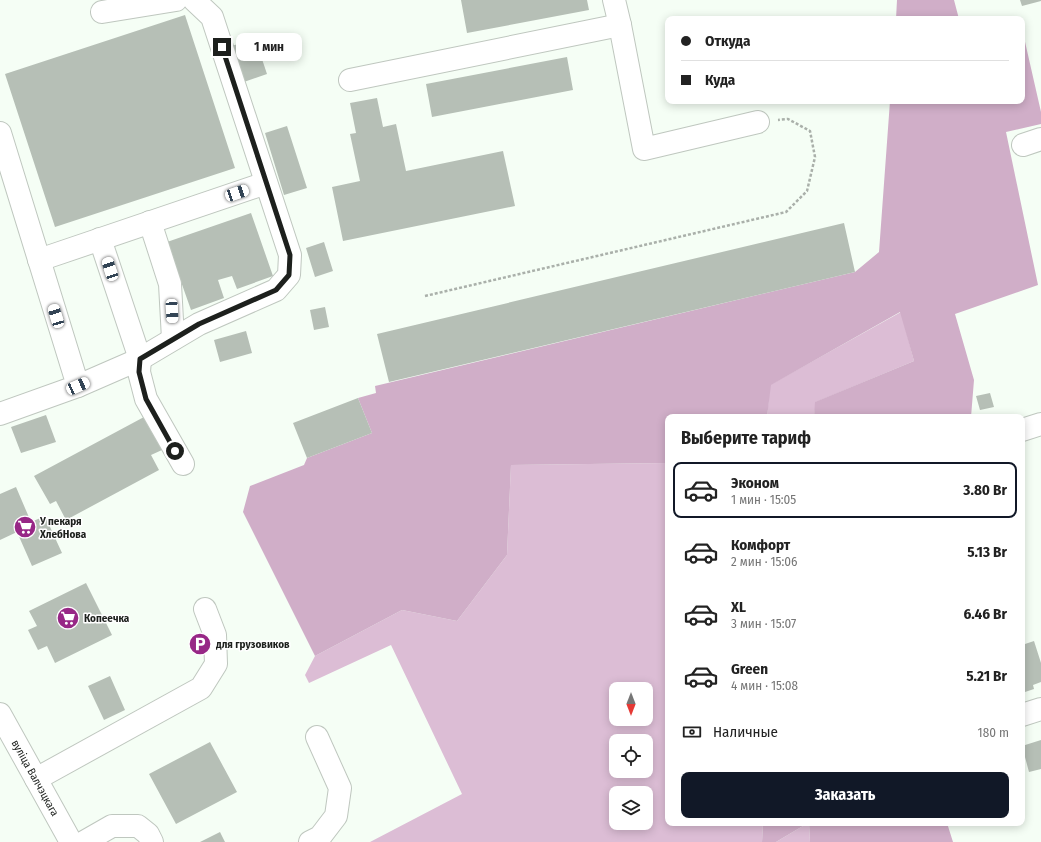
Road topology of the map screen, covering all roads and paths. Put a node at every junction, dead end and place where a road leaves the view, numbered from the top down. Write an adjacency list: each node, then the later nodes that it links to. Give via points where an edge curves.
1 (176, 0): 4 (street)
2 (194, 0): 9 (street, via 212,17)
3 (614, 0): 5 (street)
4 (102, 12)
5 (620, 26): 6 (street); 7 (street, via 644,149)
6 (350, 80)
7 (758, 122): 13 (path, via 788,119 810,131 815,157 807,191 786,212)
8 (0, 133): 12 (street)
9 (266, 183): 10 (street); 14 (street, via 290,255 289,275 276,290 199,324)
10 (150, 222): 11 (street); 14 (street, via 170,284)
11 (100, 239): 12 (street); 15 (street)
12 (39, 260): 16 (street)
13 (425, 296)
14 (173, 339): 15 (street)
15 (140, 359): 16 (street); 20 (street, via 139,372 146,399)
16 (78, 386): 17 (street)
17 (0, 414)
18 (1041, 424): 19 (street)
19 (1025, 429)
20 (183, 464)
21 (205, 609): 26 (street, via 215,635 216,664 201,688)
22 (1041, 709): 23 (street)
23 (1025, 714)
24 (0, 715): 26 (street, вуліца Валчэцкага)
25 (317, 737): 30 (street, via 340,788 336,816 320,837)
26 (36, 779): 27 (street, вуліца Валчэцкага)
27 (71, 842)
28 (84, 842): 29 (street, via 112,826 138,826 148,834)
29 (152, 842)
30 (310, 842)

